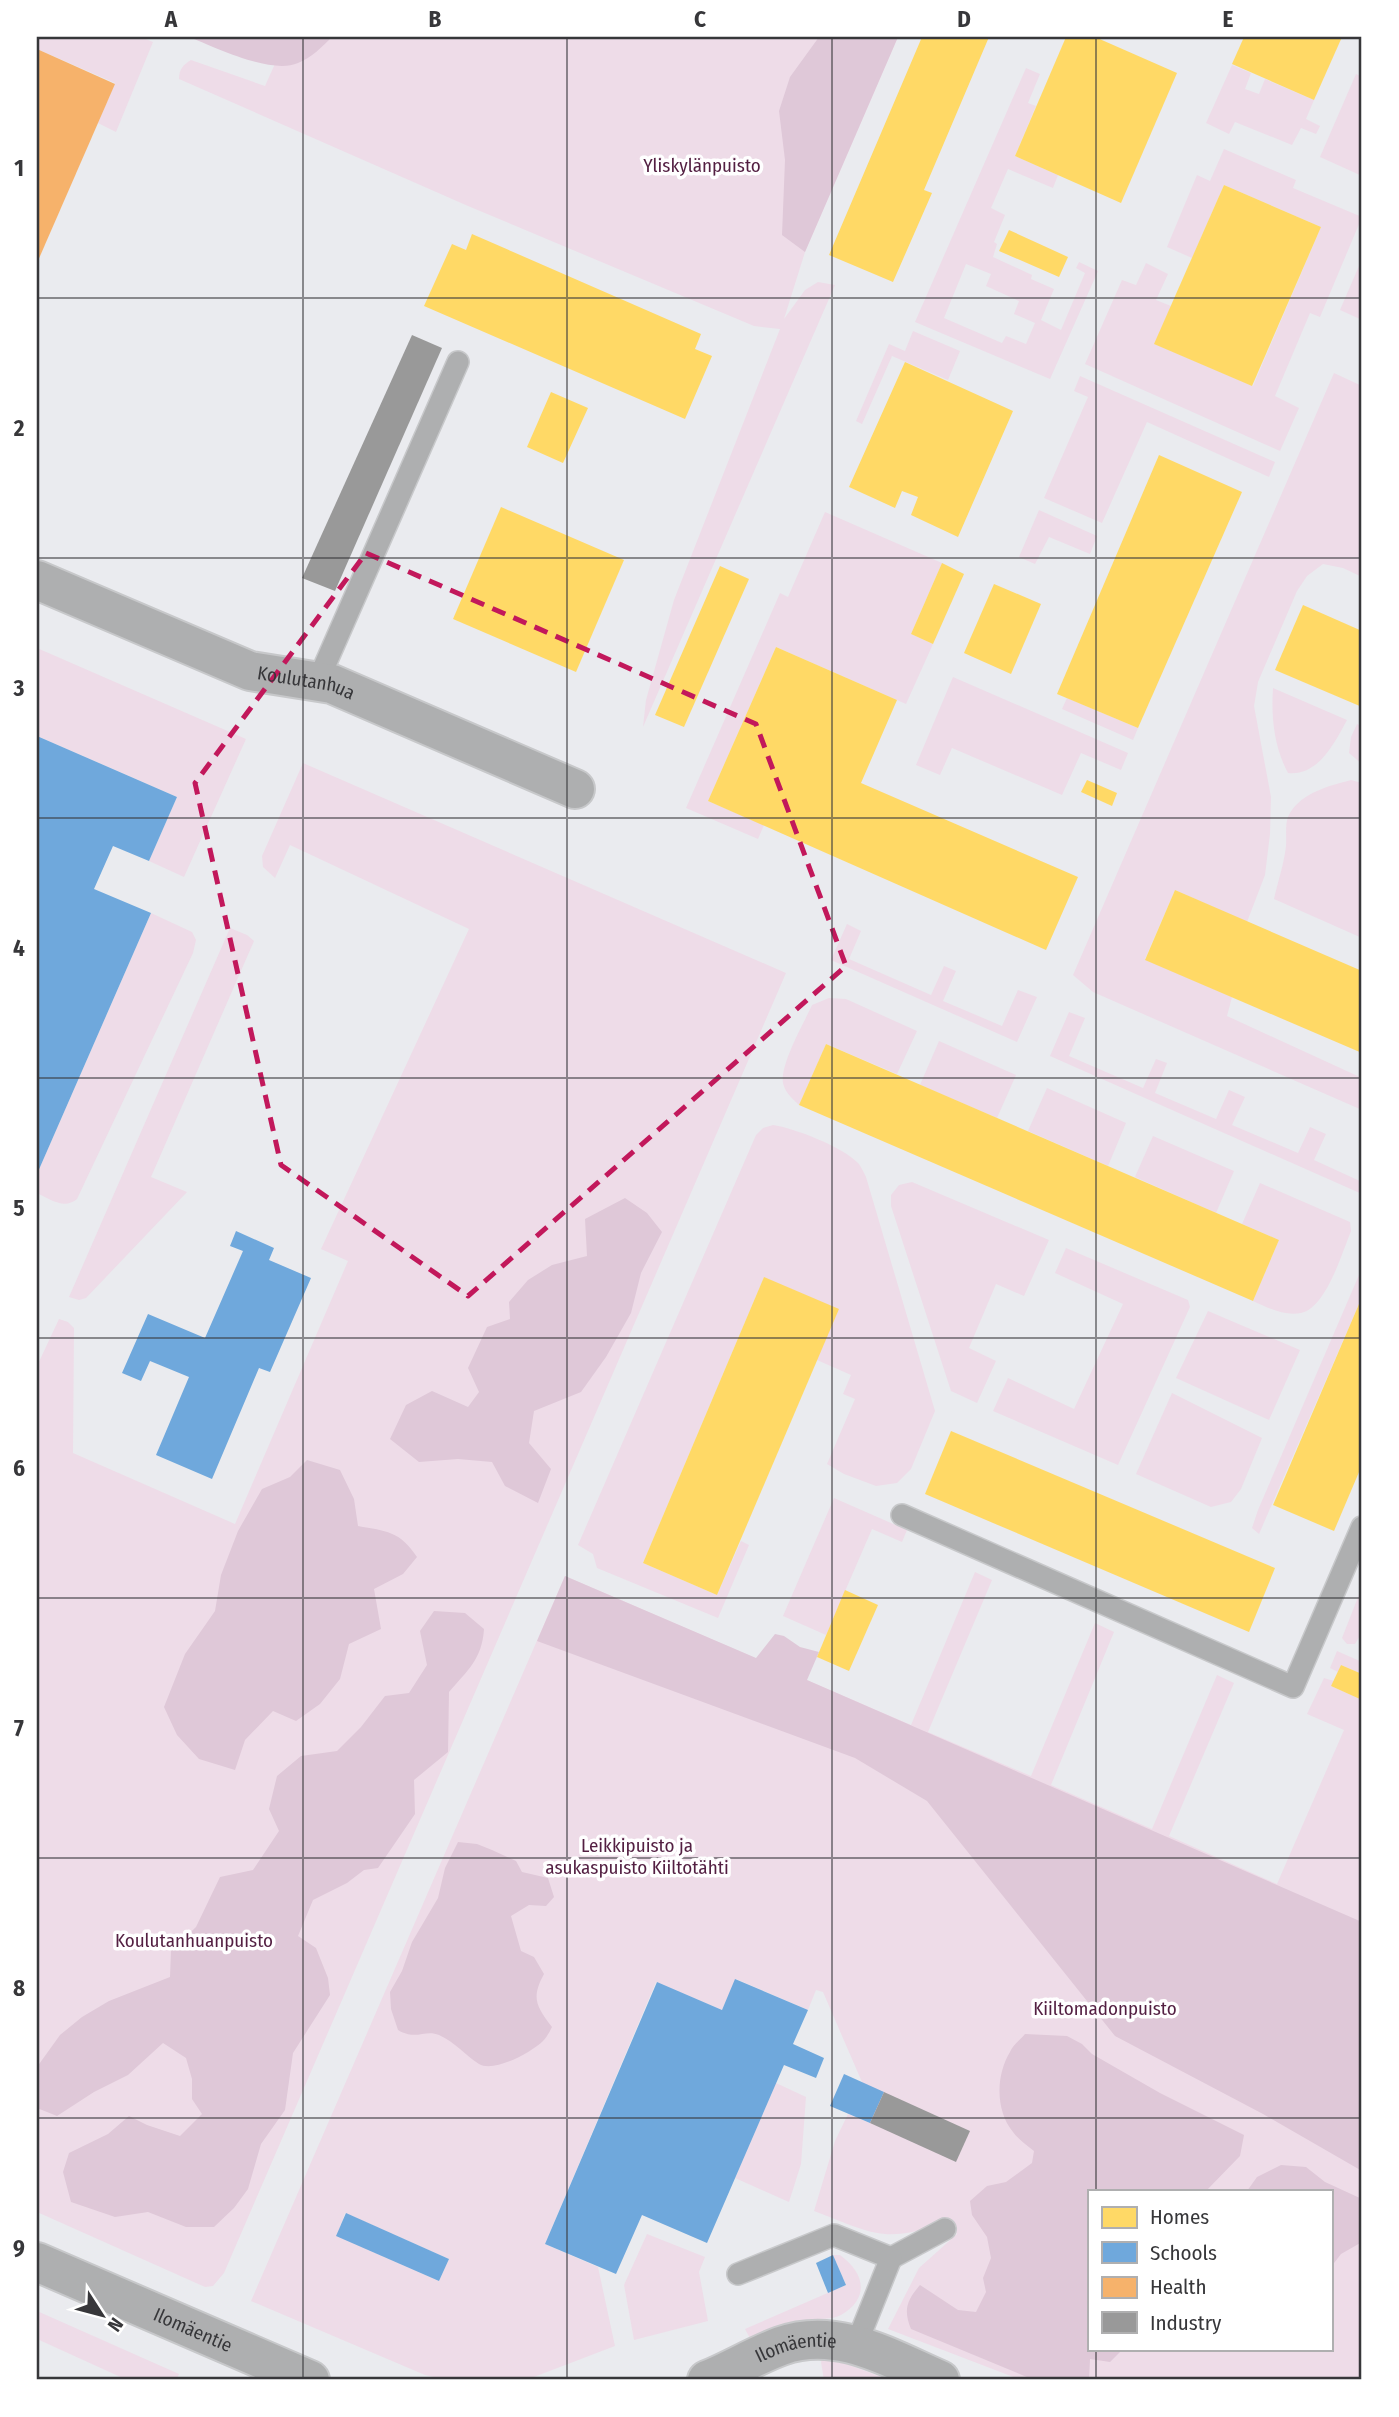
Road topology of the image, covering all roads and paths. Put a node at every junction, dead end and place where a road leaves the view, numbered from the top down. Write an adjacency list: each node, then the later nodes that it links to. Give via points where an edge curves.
1 (458, 362): 3 (lane)
2 (37, 580): 3 (street, Koulutanhua, via 250,671)
3 (317, 683): 4 (street, Koulutanhua, via 332,684)
4 (575, 789)
5 (902, 1515): 6 (lane, via 1293,1688)
6 (1362, 1527)
7 (945, 2229): 8 (lane)
8 (891, 2258): 10 (lane, via 834,2235); 11 (lane)
9 (37, 2262): 13 (street, Ilomäentie)
10 (738, 2274)
11 (856, 2345): 12 (street, Ilomäentie, via 806,2340 780,2347); 14 (street, Ilomäentie)
12 (730, 2376)
13 (310, 2380)
14 (940, 2380)

